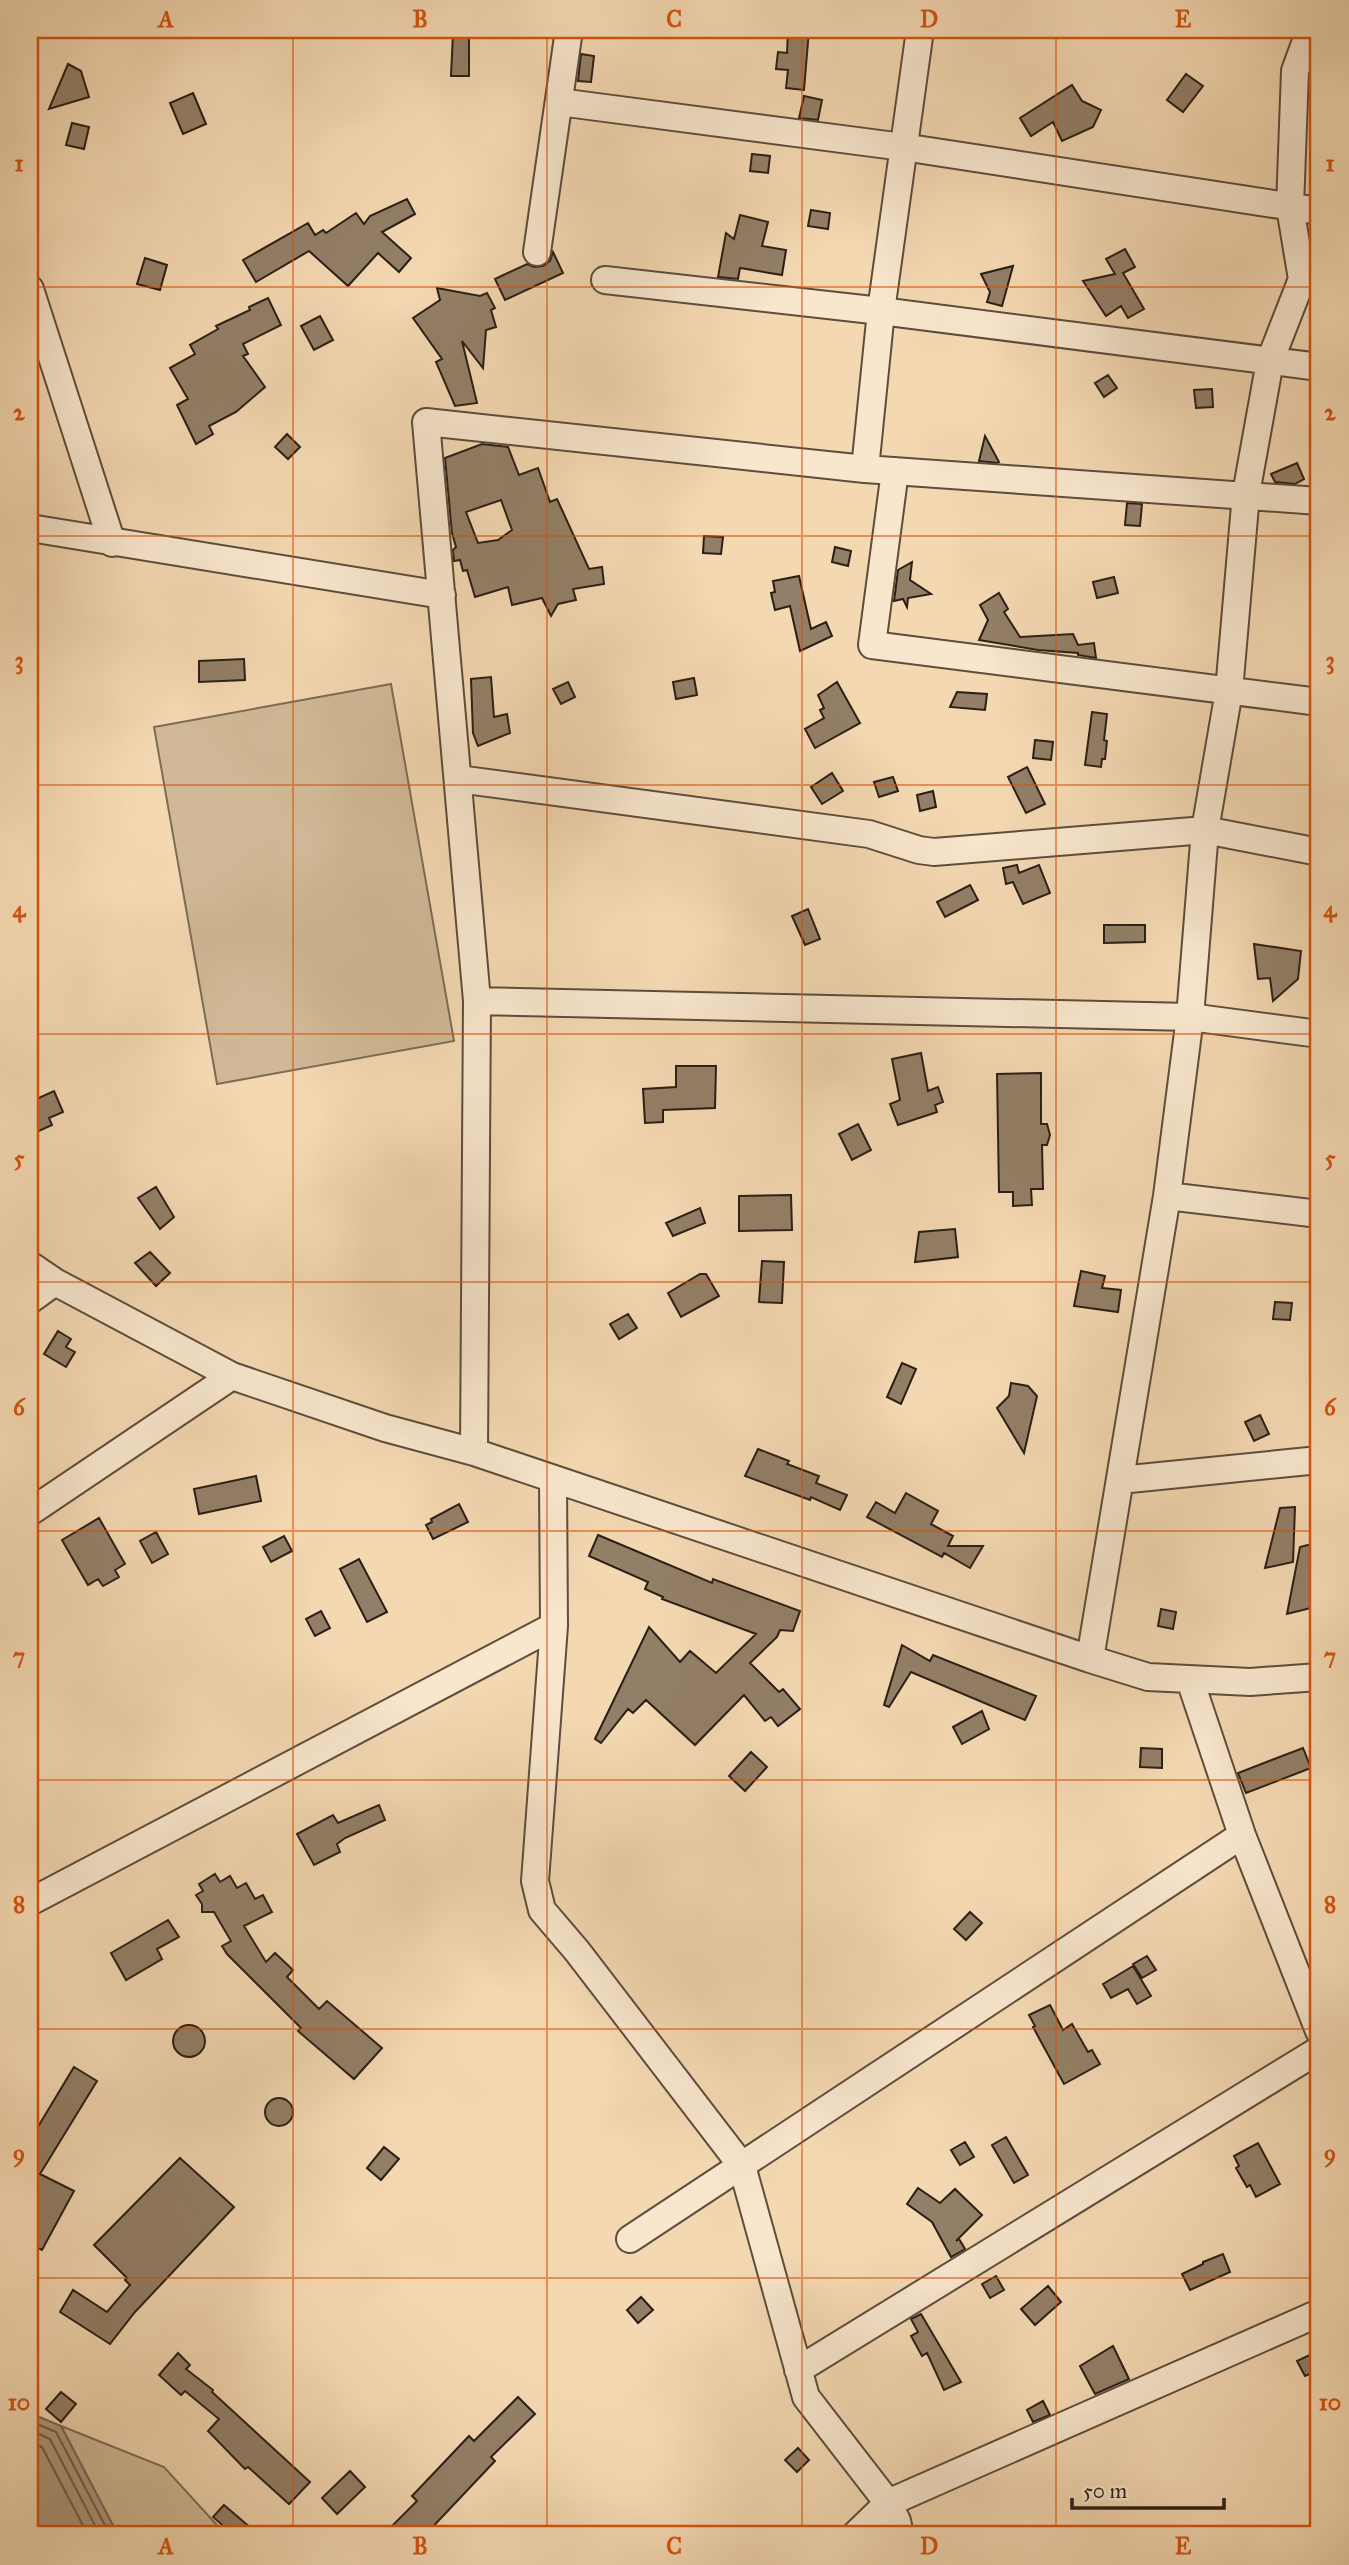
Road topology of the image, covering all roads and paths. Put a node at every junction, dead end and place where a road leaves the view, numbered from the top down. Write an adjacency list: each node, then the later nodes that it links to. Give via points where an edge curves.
1 (569, 30): 4 (street)
2 (920, 30): 5 (street)
3 (1310, 30): 6 (street, via 1295,71)
4 (559, 102): 5 (street); 8 (street)
5 (903, 147): 6 (street); 11 (street)
6 (1290, 207): 7 (street); 12 (street, via 1302,279)
7 (1319, 211)
8 (537, 252)
9 (605, 280): 11 (street)
10 (30, 289): 19 (street)
11 (881, 311): 12 (street); 14 (street)
12 (1270, 361): 13 (street); 16 (street)
13 (1319, 367)
14 (865, 469): 15 (street); 20 (street, via 426,422)
15 (895, 471): 16 (street); 21 (street, via 872,645)
16 (1246, 494): 17 (street); 21 (street)
17 (1319, 501)
18 (30, 528): 19 (street)
19 (112, 543): 20 (street)
20 (442, 596): 23 (street)
21 (1229, 691): 22 (street); 24 (street)
22 (1319, 702)
23 (458, 779): 24 (street, via 869,834 934,852); 26 (street)
24 (1205, 830): 25 (street); 27 (street)
25 (1319, 852)
26 (477, 1001): 27 (street); 35 (street)
27 (1190, 1017): 28 (street); 29 (street)
28 (1319, 1034)
29 (1167, 1196): 30 (street); 38 (street)
30 (1319, 1214)
31 (30, 1265): 32 (street)
32 (55, 1282): 33 (street); 34 (street)
33 (30, 1300)
34 (232, 1376): 35 (street, via 385,1428); 39 (street)
35 (474, 1451): 37 (street)
36 (1319, 1460): 38 (street)
37 (553, 1479): 40 (street); 41 (street)
38 (1120, 1480): 41 (street)
39 (30, 1512)
40 (554, 1626): 45 (street); 48 (street, via 535,1881 542,1910)
41 (1090, 1659): 43 (street, via 1149,1677)
42 (1319, 1677): 43 (street)
43 (1191, 1680): 44 (street)
44 (1242, 1835): 46 (street); 48 (street)
45 (30, 1902)
46 (1319, 2031)
47 (1319, 2050): 51 (street)
48 (742, 2166): 49 (street); 51 (street)
49 (629, 2239)
50 (1319, 2313): 52 (street)
51 (799, 2370): 52 (street, via 806,2397)
52 (888, 2504): 53 (street); 54 (street)
53 (855, 2535)
54 (900, 2535)

